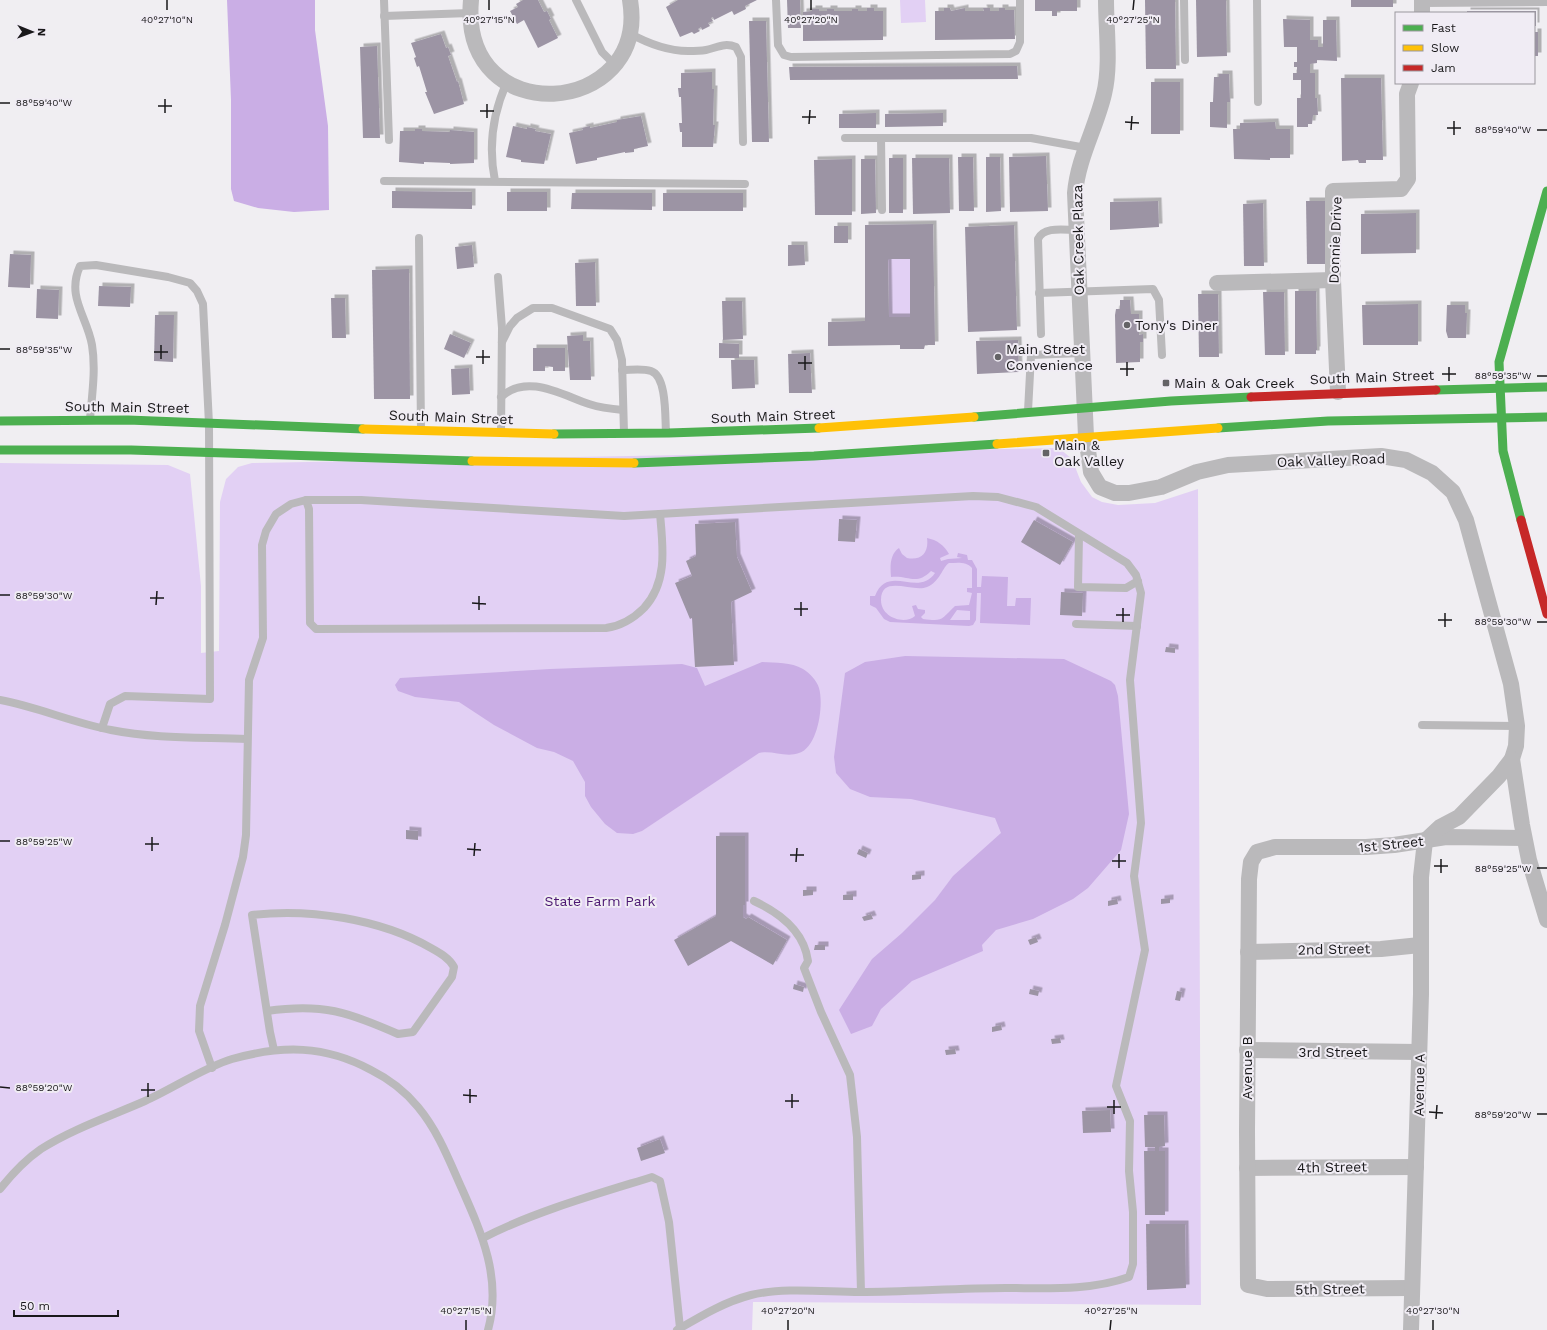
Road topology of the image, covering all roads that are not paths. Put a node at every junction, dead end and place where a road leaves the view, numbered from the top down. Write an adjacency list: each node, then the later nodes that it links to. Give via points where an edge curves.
1 (384, 0): 12 (lane)
2 (576, 0): 15 (lane, via 602,52)
3 (776, 0): 4 (lane, via 778,45 784,55 791,57 1010,54 1016,51 1020,42)
4 (1020, 0)
5 (1106, 0): 23 (street, Oak Creek Plaza, via 1105,92)
6 (1184, 0): 14 (lane)
7 (1257, 0): 18 (lane)
8 (1547, 2): 10 (lane)
9 (633, 3): 13 (street)
10 (1422, 5)
11 (470, 7): 12 (lane); 16 (street, via 472,33 479,52 496,74)
12 (384, 16): 21 (lane)
13 (629, 33): 15 (street); 22 (lane, via 640,40 668,49 706,50 726,44 736,47 741,57)
14 (1185, 60)
15 (614, 64): 16 (street, via 595,82 570,92 544,95 518,88)
16 (507, 82): 25 (lane, via 498,101 490,140)
17 (1411, 84): 32 (street, Donnie Drive, via 1407,94 1408,179 1402,189 1333,191)
18 (1258, 102)
19 (845, 138): 20 (lane)
20 (881, 138): 23 (lane, via 1031,138); 28 (lane)
21 (389, 140)
22 (743, 142)
23 (1086, 148): 29 (street, Oak Creek Plaza, via 1075,193)
24 (384, 181): 25 (lane)
25 (495, 181): 26 (lane)
26 (745, 184)
27 (1547, 191): 40 (highway)
28 (882, 210)
29 (1077, 230): 34 (street, Oak Creek Plaza); 35 (lane, via 1046,231 1040,234 1037,244)
30 (419, 238): 57 (lane)
31 (498, 277): 37 (lane)
32 (1333, 280): 33 (street); 47 (street, Donnie Drive)
33 (1217, 283)
34 (1079, 291): 35 (lane); 38 (street, Oak Creek Plaza); 39 (lane, via 1153,289 1159,300)
35 (1039, 293): 36 (lane)
36 (1041, 334)
37 (502, 342): 42 (lane, via 510,326 526,312 533,308 552,308 610,329 619,347); 48 (lane)
38 (1082, 353): 49 (street, Oak Creek Plaza); 51 (lane, via 1031,355)
39 (1162, 355)
40 (1499, 362): 41 (highway); 44 (highway)
41 (1488, 368)
42 (622, 370): 50 (lane); 60 (lane, via 652,371 657,375 664,397)
43 (1471, 378): 46 (highway)
44 (1500, 387): 45 (highway, South Main Street); 46 (highway, South Main Street); 52 (highway)
45 (1547, 387)
46 (1454, 389): 47 (highway, South Main Street)
47 (1338, 392): 49 (highway, South Main Street)
48 (501, 397): 50 (lane, via 509,390 540,387 606,409); 58 (lane)
49 (1084, 407): 51 (highway, South Main Street); 61 (street, Oak Creek Plaza)
50 (623, 410): 59 (lane)
51 (1028, 412): 60 (highway, South Main Street, via 833,428)
52 (1500, 416): 53 (highway); 61 (highway, via 1328,421); 68 (highway, via 1503,451)
53 (1547, 417)
54 (89, 420): 55 (highway, South Main Street); 56 (highway, South Main Street); 56 (lane, via 94,376 92,345 75,295 75,277 80,266 96,265 168,277 190,283 197,291 203,304)
55 (0, 421)
56 (209, 424): 57 (highway, South Main Street); 63 (lane)
57 (422, 431): 58 (highway, South Main Street)
58 (501, 433): 59 (highway, South Main Street)
59 (624, 434): 60 (highway, South Main Street)
60 (668, 436)
61 (1086, 436): 63 (highway, via 859,454 721,461 670,458 529,463); 73 (street, Oak Valley Road, via 1093,478 1100,487 1115,493 1161,487 1197,472 1228,465 1341,457 1396,457 1419,465 1432,473 1453,492 1466,520 1511,684)
62 (0, 450): 63 (highway)
63 (209, 453): 74 (lane, via 210,699 125,696 110,704)
64 (306, 500): 65 (lane, via 361,500 624,516); 65 (lane, via 309,509 310,623 316,628 619,626 639,613 659,586 662,563); 75 (lane, via 291,504 276,514 266,531 262,545 263,638 249,680)
65 (660, 514): 66 (lane, via 986,496 1016,501 1036,508)
66 (1079, 536): 67 (lane, via 1126,564); 67 (lane, via 1078,587 1126,588)
67 (1138, 581): 70 (lane, via 1141,593)
68 (1547, 614)
69 (1076, 624): 70 (lane)
70 (1137, 626): 95 (lane, via 1130,680 1141,823 1134,876 1145,950 1116,1086 1130,1121 1129,1171 1133,1212 1133,1264 1129,1277 1112,1283 1065,1288)
71 (0, 700): 74 (lane)
72 (1422, 725): 73 (lane)
73 (1517, 726): 76 (street, Oak Valley Road, via 1516,746)
74 (102, 728): 75 (lane, via 176,737)
75 (247, 739): 88 (lane, via 248,813 243,858 200,1006 199,1031)
76 (1512, 759): 77 (street, Oak Valley Road); 78 (street, Oak Valley Road, via 1459,817 1440,827)
77 (1524, 838): 78 (street, 1st Street, via 1446,837); 81 (street, Oak Valley Road)
78 (1425, 841): 79 (street, 1st Street, via 1366,848 1275,848); 82 (street, Avenue A, via 1420,878)
79 (1257, 852): 83 (street, Avenue B, via 1249,879)
80 (754, 901): 95 (lane, via 784,919 799,934 807,952 808,961 804,968 850,1075 857,1137)
81 (1547, 920)
82 (1420, 945): 83 (street, 2nd Street, via 1382,949); 87 (street, Avenue A)
83 (1248, 952): 86 (street, Avenue B)
84 (267, 1011): 84 (lane, via 252,914 294,912 364,923 418,940 451,960 454,967 452,977 413,1032 398,1034 364,1018 315,1007); 85 (lane)
85 (274, 1050): 88 (lane, via 230,1060); 92 (lane, via 296,1049 340,1055 382,1076 406,1093 439,1138)
86 (1248, 1050): 87 (street, 3rd Street); 90 (street, Avenue B)
87 (1419, 1052): 89 (street, Avenue A)
88 (212, 1068): 91 (lane, via 41,1149 18,1168)
89 (1416, 1167): 90 (street, 4th Street); 94 (street, Avenue A)
90 (1247, 1168): 93 (street, Avenue B)
91 (0, 1189)
92 (483, 1238): 96 (lane, via 593,1195 652,1177 660,1181 669,1222); 97 (lane, via 492,1287)
93 (1248, 1285): 94 (street, 5th Street, via 1267,1289)
94 (1412, 1288): 98 (street, Avenue A)
95 (861, 1292): 96 (lane, via 788,1292 752,1295 724,1304)
96 (678, 1329)
97 (488, 1330)
98 (1411, 1330)

